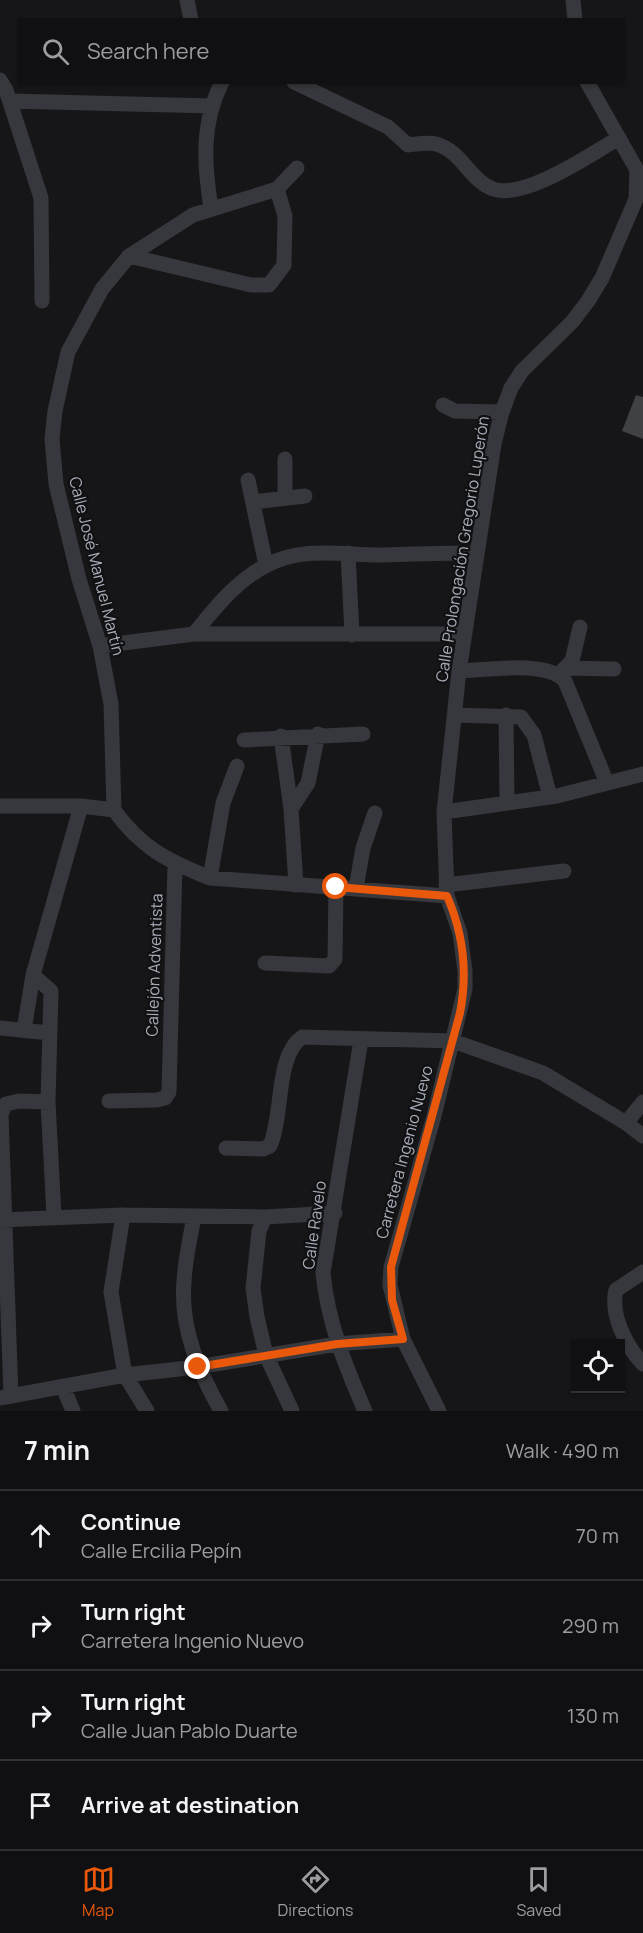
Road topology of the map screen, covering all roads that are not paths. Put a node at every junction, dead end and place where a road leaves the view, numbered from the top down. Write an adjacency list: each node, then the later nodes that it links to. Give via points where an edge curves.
1 (187, 0): 3 (street)
2 (573, 0): 4 (street)
3 (190, 18)
4 (575, 18)
5 (0, 80): 9 (street)
6 (221, 84): 10 (street)
7 (298, 84): 11 (street, via 388,127 408,145 436,144 459,156 475,177 494,189 525,188)
8 (588, 84): 11 (street, Calle Prolongación Gregorio Luperón)
9 (10, 101): 10 (street); 17 (street, via 41,198)
10 (212, 106): 15 (street, via 204,160)
11 (619, 138): 13 (street, Calle Prolongación Gregorio Luperón)
12 (297, 168): 14 (street)
13 (640, 169): 19 (street, Calle Prolongación Gregorio Luperón, via 636,199 602,278 572,322 522,371)
14 (277, 189): 15 (street, Calle José Manuel Martín); 16 (street, via 285,216 284,265 269,285 251,285)
15 (211, 208): 16 (street, Calle José Manuel Martín, via 193,214)
16 (129, 256): 32 (street, Calle José Manuel Martín, via 102,290 68,352 52,439 56,484)
17 (42, 301)
18 (443, 405): 19 (street, via 455,411)
19 (502, 412): 26 (street, Calle Prolongación Gregorio Luperón)
20 (285, 459): 23 (street)
21 (248, 480): 24 (street)
22 (305, 496): 23 (street)
23 (285, 497): 24 (street)
24 (253, 502): 27 (street)
25 (348, 553): 26 (street); 27 (street, via 325,551); 31 (street)
26 (477, 553): 30 (street, Calle Prolongación Gregorio Luperón)
27 (266, 565): 29 (street, via 223,599)
28 (580, 627): 35 (street, via 576,654)
29 (194, 634): 31 (street); 32 (street)
30 (465, 634): 31 (street); 34 (street, Calle Prolongación Gregorio Luperón)
31 (352, 635)
32 (100, 646): 50 (street, Calle José Manuel Martín, via 111,704)
33 (614, 669): 35 (street)
34 (459, 671): 35 (street); 36 (street, Calle Prolongación Gregorio Luperón)
35 (563, 671): 44 (street)
36 (455, 715): 37 (street); 51 (street, Calle Prolongación Gregorio Luperón)
37 (506, 715): 45 (street, via 520,717 534,735); 46 (street)
38 (318, 734): 39 (street); 40 (street); 49 (street, via 308,783)
39 (363, 734)
40 (281, 736): 41 (street); 49 (street)
41 (244, 740)
42 (237, 766): 55 (street, via 223,803)
43 (643, 774): 44 (street)
44 (607, 783): 45 (street)
45 (550, 797): 46 (street)
46 (507, 803): 51 (street)
47 (0, 806): 48 (street)
48 (81, 806): 50 (street); 61 (street)
49 (291, 809): 56 (street)
50 (114, 810): 53 (street, via 149,849)
51 (444, 812): 59 (street, Calle Prolongación Gregorio Luperón)
52 (375, 813): 58 (street, via 363,848)
53 (175, 864): 55 (street); 67 (street, Callejón Adventista, via 169,1092 165,1098)
54 (564, 872): 59 (street)
55 (210, 878): 56 (street)
56 (296, 885): 57 (street)
57 (336, 887): 58 (street); 60 (street, via 335,959 329,966)
58 (356, 888): 59 (street)
59 (446, 891): 66 (street, Carretera Ingenio Nuevo, via 460,933 465,971)
60 (264, 963)
61 (33, 975): 63 (street); 64 (street, via 51,991)
62 (0, 1028): 63 (street)
63 (24, 1030): 64 (street)
64 (50, 1033): 68 (street)
65 (361, 1040): 66 (street); 72 (street, via 302,1037 294,1043 284,1062 280,1112 270,1146); 73 (street, Calle Ravelo)
66 (453, 1041): 70 (street, via 543,1073); 80 (street, Carretera Ingenio Nuevo, via 391,1267 392,1300)
67 (109, 1101)
68 (48, 1102): 75 (street); 78 (street, via 6,1104 1,1114)
69 (643, 1102): 70 (street)
70 (626, 1123): 71 (street)
71 (643, 1136)
72 (226, 1148)
73 (335, 1213): 77 (street); 81 (street, Calle Ravelo, via 324,1273 327,1309)
74 (123, 1215): 75 (street); 76 (street); 85 (street, via 111,1292)
75 (54, 1216): 78 (street)
76 (194, 1217): 77 (street); 84 (street, via 184,1283 186,1319)
77 (265, 1217): 82 (street, via 259,1231 254,1288)
78 (3, 1220): 87 (street)
79 (643, 1272): 83 (street, via 616,1290 614,1310 630,1349)
80 (403, 1339): 81 (street); 93 (street, Carretera Ingenio Nuevo)
81 (337, 1344): 82 (street); 92 (street, Calle Ravelo)
82 (266, 1355): 84 (street); 91 (street)
83 (643, 1364)
84 (198, 1367): 85 (street); 90 (street)
85 (125, 1375): 86 (street); 89 (street)
86 (63, 1387): 87 (street); 88 (street)
87 (6, 1397)
88 (73, 1411)
89 (147, 1411)
90 (221, 1411)
91 (292, 1411)
92 (365, 1411)
93 (439, 1411)

